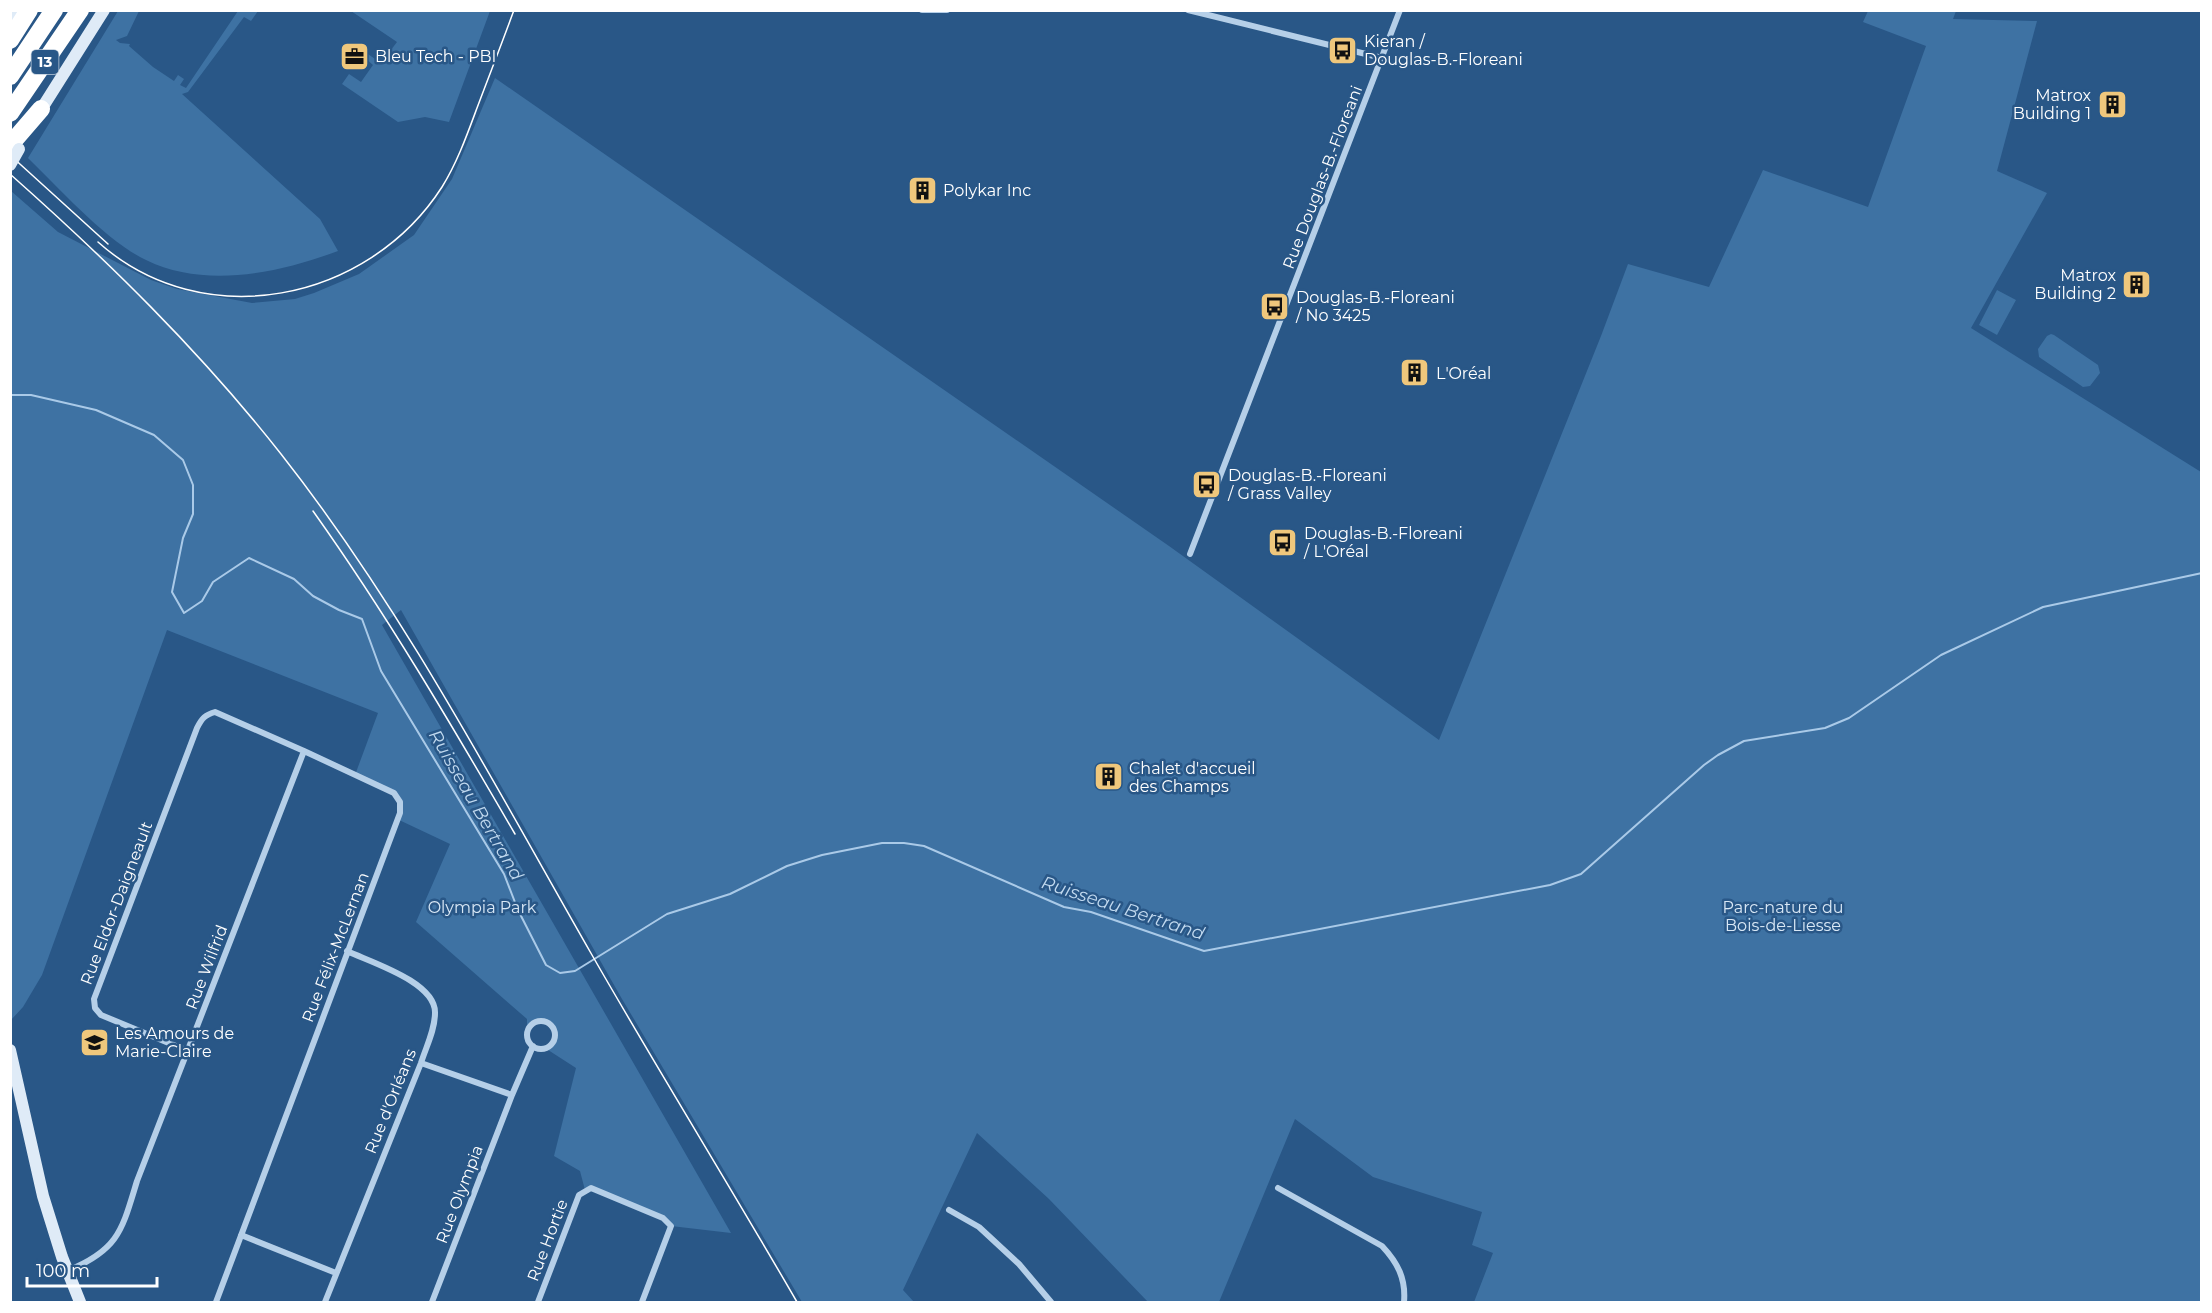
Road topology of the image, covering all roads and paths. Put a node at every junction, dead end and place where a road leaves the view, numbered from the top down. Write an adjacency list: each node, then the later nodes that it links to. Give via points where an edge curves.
1 (17, 10): 10 (main road)
2 (29, 10): 11 (highway)
3 (54, 10): 13 (highway, 13)
4 (80, 10): 15 (highway, 13)
5 (104, 10): 14 (main road)
6 (922, 10): 7 (street)
7 (947, 10)
8 (1188, 10): 12 (street)
9 (1400, 10): 12 (street, Rue Douglas-B.-Floreani)
10 (10, 18)
11 (10, 40)
12 (1382, 58): 18 (street, Rue Douglas-B.-Floreani)
13 (10, 75)
14 (41, 109): 16 (highway)
15 (10, 113)
16 (14, 146): 17 (main road, bridge)
17 (10, 165)
18 (1190, 554)
19 (206, 714): 20 (street, Rue Félix-McLernan, via 215,712); 24 (street, Rue Eldor-Daigneault, via 197,728 94,999 101,1015)
20 (304, 751): 21 (street, Rue Félix-McLernan, via 394,793 400,802 400,813); 24 (street, Rue Wilfrid)
21 (347, 951): 25 (street, Rue d'Orléans, via 412,980 430,999 435,1010 434,1024); 29 (street, Rue Félix-McLernan)
22 (533, 1046): 22 (street, Rue Olympia, via 545,1048 554,1042 556,1035 550,1023 538,1020 529,1027 527,1036); 26 (street, Rue Olympia)
23 (10, 1050): 30 (main road, via 40,1186)
24 (188, 1051): 30 (street, Rue Wilfrid, via 137,1181 127,1218 97,1257)
25 (421, 1063): 26 (street); 31 (street, Rue d'Orléans)
26 (512, 1095): 35 (street, Rue Olympia)
27 (1278, 1188): 39 (street, via 1382,1246 1402,1274)
28 (949, 1210): 38 (street, via 986,1233)
29 (241, 1235): 31 (street); 33 (street, Rue Félix-McLernan)
30 (67, 1271): 32 (main road)
31 (336, 1273): 34 (street, Rue d'Orléans)
32 (80, 1302)
33 (216, 1302)
34 (325, 1302)
35 (432, 1302)
36 (538, 1302): 37 (street, Rue Hortie, via 579,1195 591,1188 663,1218 671,1226)
37 (642, 1302)
38 (1051, 1302)
39 (1404, 1302)

